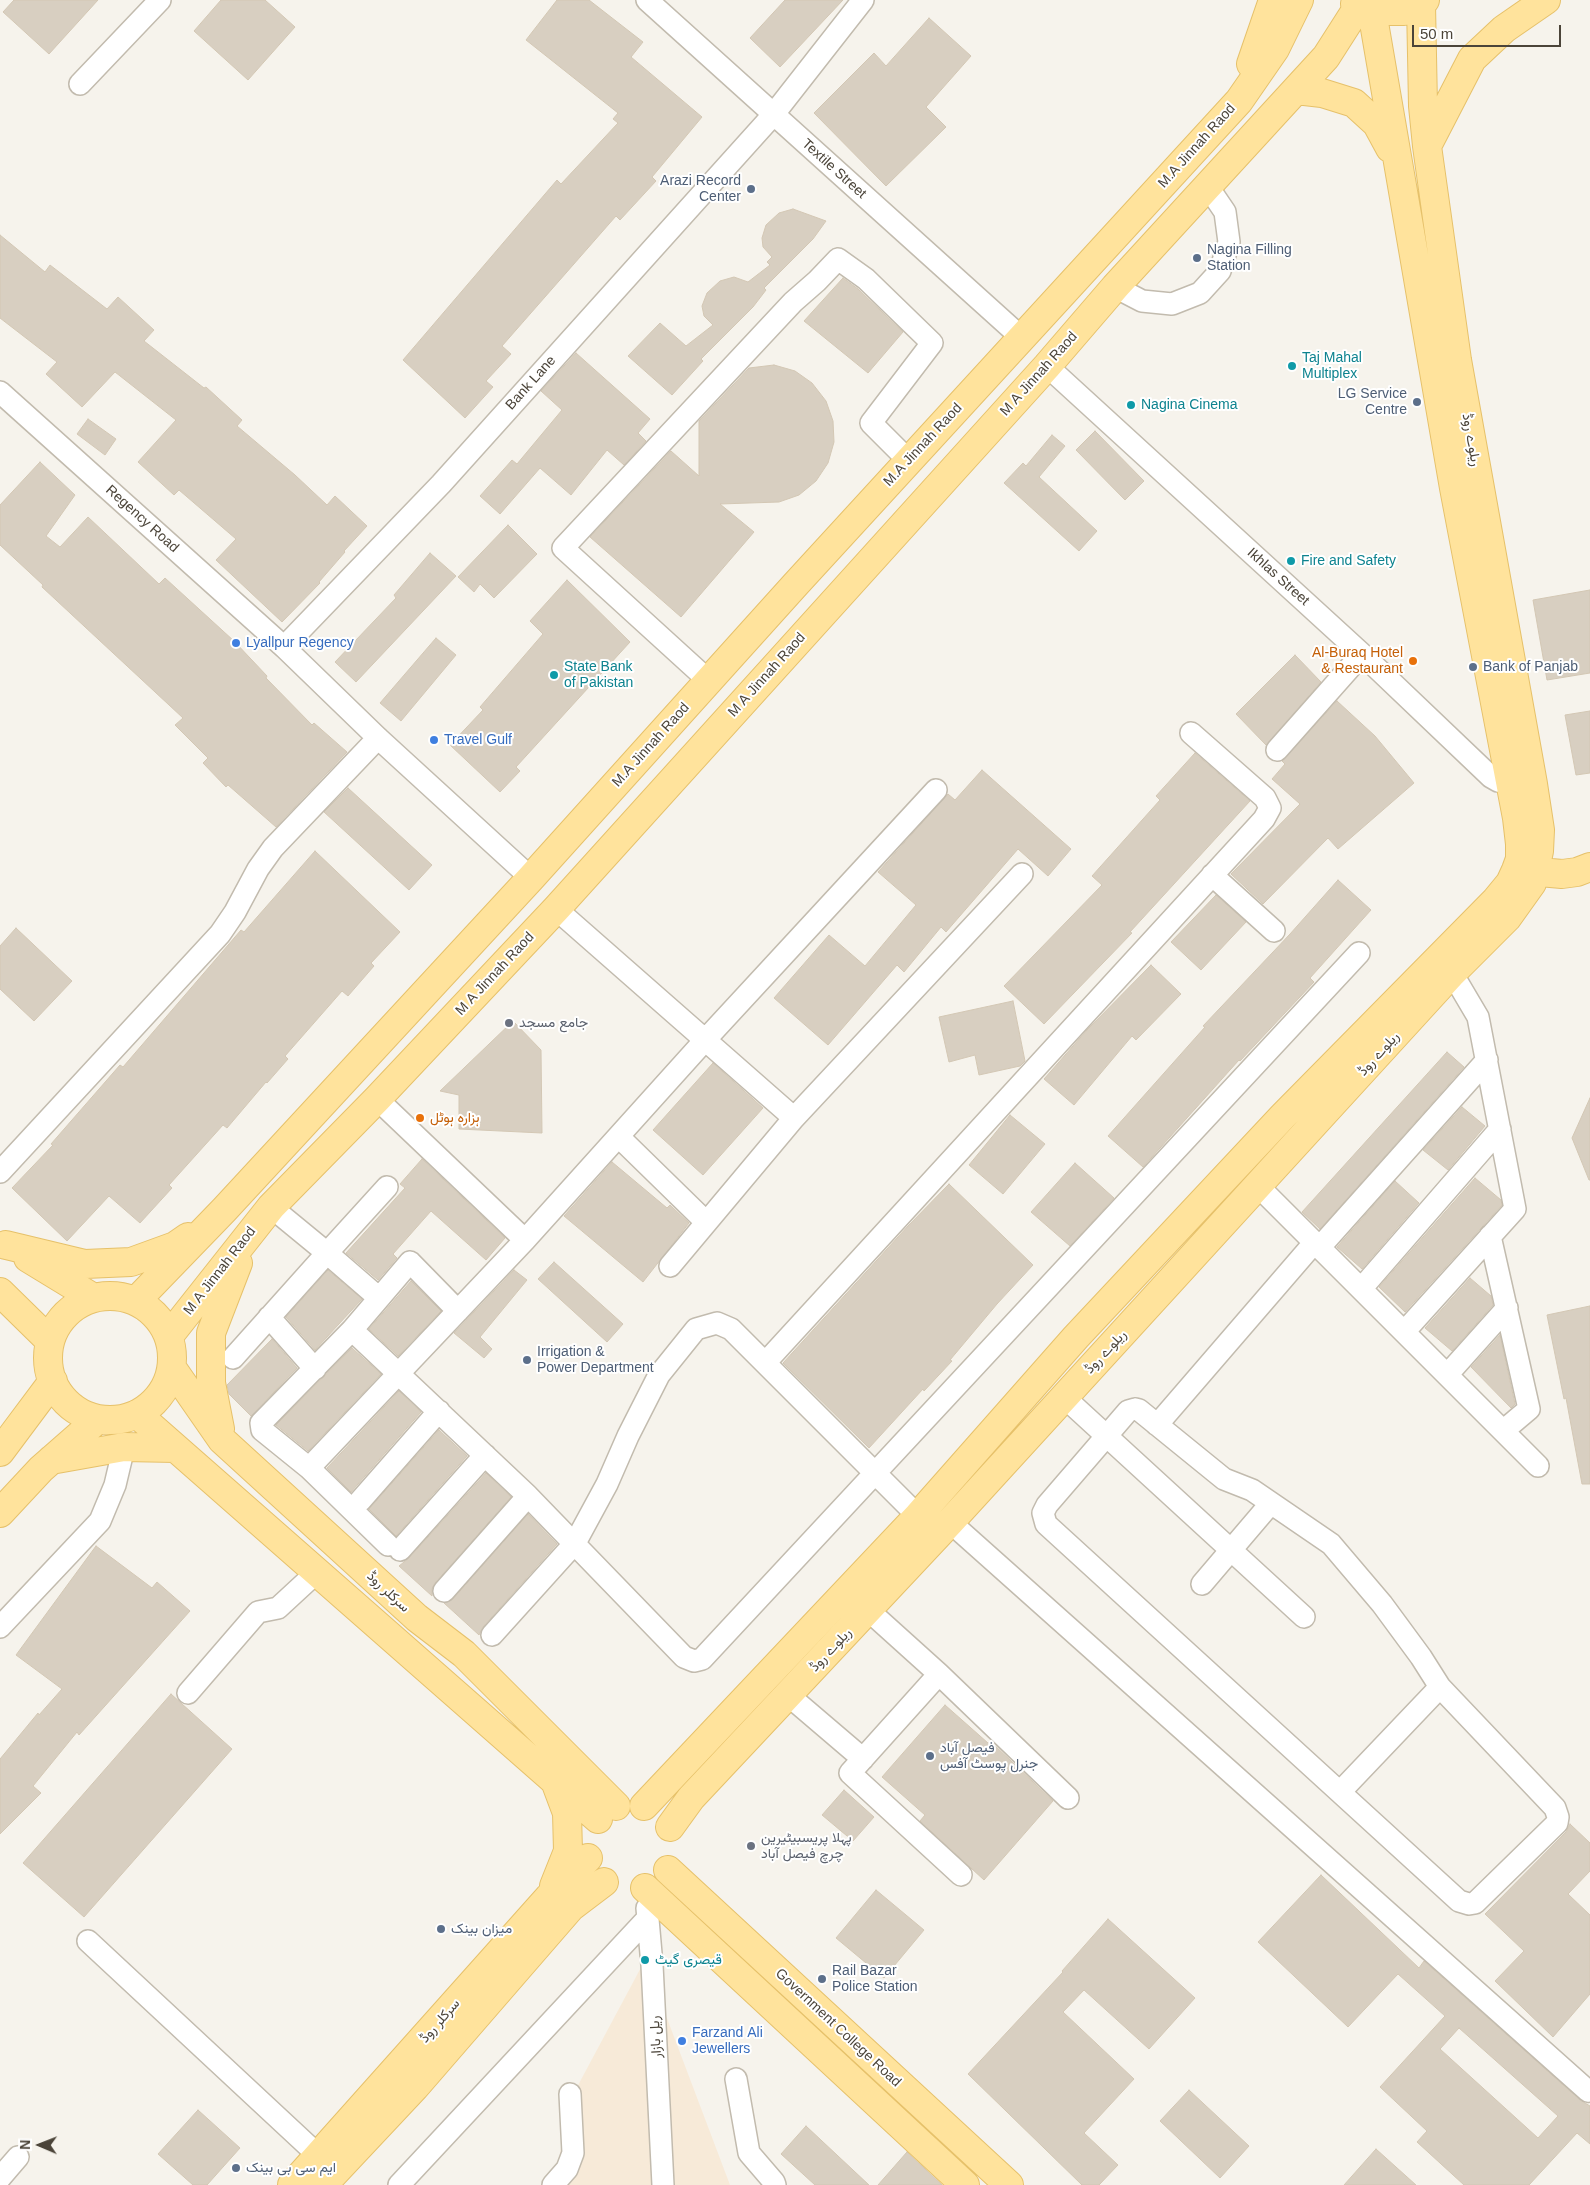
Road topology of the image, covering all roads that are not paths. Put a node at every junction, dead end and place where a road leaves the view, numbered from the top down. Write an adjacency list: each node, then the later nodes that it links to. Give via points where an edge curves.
1 (160, 0): 9 (street)
2 (647, 0): 12 (street, Textile Street)
3 (863, 0): 12 (street, Bank Lane)
4 (1273, 0): 11 (main road)
5 (1299, 0): 11 (main road, M.A Jinnah Raod, via 1275,49)
6 (1546, 0): 13 (main road, via 1504,28 1472,59)
7 (1423, 2): 8 (main road, via 1404,11); 13 (main road, ریلوے روڈ, via 1423,106)
8 (1360, 6): 10 (main road, M A Jinnah Raod, via 1326,57); 14 (main road, ریلوے روڈ)
9 (80, 84)
10 (1296, 90): 14 (main road, via 1322,93 1354,103 1376,124); 15 (main road, M A Jinnah Raod)
11 (1239, 101): 17 (main road, M.A Jinnah Raod)
12 (773, 115): 17 (street, Textile Street); 21 (street, Bank Lane, via 441,484)
13 (1427, 146): 30 (main road, ریلوے روڈ, via 1457,360 1540,830 1539,851)
14 (1396, 160): 27 (main road, ریلوے روڈ, via 1454,488)
15 (1208, 187): 16 (main road, M A Jinnah Raod); 16 (street, via 1225,212 1229,242 1220,271 1200,293 1172,304 1142,301)
16 (1115, 287): 18 (main road, M A Jinnah Raod)
17 (1022, 338): 20 (main road, M.A Jinnah Raod)
18 (1046, 366): 22 (street, Ikhlas Street); 34 (main road, M A Jinnah Raod)
19 (0, 392): 21 (street, Regency Road)
20 (909, 461): 23 (main road, M.A Jinnah Raod); 23 (street, via 870,423 932,343 866,279 838,259 793,302 563,548)
21 (284, 647): 25 (street, Regency Road)
22 (1362, 654): 26 (street); 27 (street, Ikhlas Street, via 1491,776 1498,782)
23 (709, 681): 33 (main road, M.A Jinnah Raod)
24 (1191, 732): 32 (street, via 1265,798 1270,808 1264,819)
25 (378, 738): 33 (street, Regency Road); 44 (street, via 273,848 220,934)
26 (1277, 750)
27 (1511, 783): 30 (main road, ریلوے روڈ, via 1520,859)
28 (936, 790): 38 (street)
29 (1590, 867): 30 (main road, via 1562,874)
30 (1525, 871): 37 (main road, ریلوے روڈ, via 1523,897); 96 (main road, ریلوے روڈ, via 1283,1116 1076,1337)
31 (1022, 874): 41 (street)
32 (1212, 875): 35 (street); 70 (street)
33 (531, 878): 48 (main road)
34 (556, 909): 38 (street); 40 (main road, M A Jinnah Raod)
35 (1274, 931)
36 (1360, 953): 91 (street)
37 (1452, 974): 39 (street, via 1478,1017); 46 (main road, ریلوے روڈ)
38 (706, 1039): 41 (street); 43 (street)
39 (1487, 1060): 42 (street); 54 (street)
40 (377, 1099): 47 (main road, M A Jinnah Raod); 52 (street)
41 (794, 1118): 49 (street)
42 (1500, 1129): 51 (street, via 1515,1209); 57 (street)
43 (619, 1137): 49 (street); 52 (street)
44 (0, 1172)
45 (388, 1187): 55 (street)
46 (1259, 1187): 54 (street); 76 (main road, ریلوے روڈ)
47 (271, 1207): 50 (main road, M A Jinnah Raod); 55 (street)
48 (224, 1210): 50 (main road); 53 (main road, via 176,1246 131,1262 85,1264); 61 (main road)
49 (706, 1222): 56 (street)
50 (251, 1232): 67 (main road, M A Jinnah Raod); 83 (main road, via 211,1333 211,1383)
51 (1490, 1236): 62 (street); 66 (street)
52 (525, 1240): 63 (street)
53 (3, 1242): 59 (main road)
54 (1317, 1245): 57 (street); 80 (street)
55 (327, 1253): 60 (street); 64 (street)
56 (670, 1266)
57 (1360, 1289): 66 (street)
58 (0, 1292): 68 (main road)
59 (92, 1297): 61 (main road, via 115,1295); 68 (main road, via 73,1307 59,1322)
60 (379, 1298): 63 (street, via 410,1262); 65 (street)
61 (137, 1300): 67 (main road, via 156,1315)
62 (1507, 1308): 74 (street); 81 (street, via 1529,1409)
63 (458, 1311): 73 (street)
64 (269, 1318): 69 (street); 72 (street)
65 (352, 1330): 72 (street); 73 (street)
66 (1404, 1332): 74 (street)
67 (169, 1336): 71 (main road, via 173,1351)
68 (50, 1341): 75 (main road, via 48,1361)
69 (233, 1358)
70 (765, 1363): 91 (street); 98 (street, via 731,1329 717,1323 696,1329 660,1376)
71 (172, 1368): 78 (main road, via 166,1387 154,1403); 83 (main road, سرکلر روڈ)
72 (315, 1369): 90 (street, via 261,1424 262,1430)
73 (399, 1373): 77 (street); 90 (street)
74 (1447, 1375): 81 (street)
75 (53, 1381): 79 (main road, via 63,1398 79,1412); 86 (main road)
76 (1064, 1397): 82 (street); 97 (main road, ریلوے روڈ)
77 (439, 1411): 87 (street); 93 (street)
78 (137, 1414): 79 (main road, via 118,1420); 85 (main road)
79 (98, 1419): 88 (main road)
80 (1157, 1425): 82 (street, via 1135,1409 1128,1411); 94 (street, via 1224,1479)
81 (1503, 1431): 89 (street)
82 (1107, 1436): 99 (street); 113 (street, via 1047,1505 1043,1513 1046,1524)
83 (222, 1440): 116 (main road, سرکلر روڈ, via 417,1618 464,1654)
84 (124, 1447): 85 (main road); 88 (main road); 105 (street, via 100,1522)
85 (175, 1448): 100 (main road)
86 (0, 1452)
87 (485, 1454): 90 (street, via 394,1547); 92 (street)
88 (51, 1460): 95 (main road)
89 (1538, 1466)
90 (309, 1468)
91 (877, 1473): 96 (street); 98 (street, via 702,1659 694,1662 684,1657)
92 (528, 1496): 98 (street); 102 (street)
93 (360, 1501)
94 (1271, 1502): 99 (street); 108 (street, via 1331,1544 1382,1604)
95 (0, 1513)
96 (918, 1516): 115 (main road, ریلوے روڈ)
97 (950, 1522): 103 (main road, ریلوے روڈ); 127 (street)
98 (575, 1543): 106 (street)
99 (1231, 1550): 101 (street); 104 (street)
100 (317, 1572): 109 (street, via 278,1608 258,1612); 112 (main road)
101 (1202, 1584)
102 (444, 1591)
103 (868, 1610): 107 (street); 110 (main road, ریلوے روڈ)
104 (1304, 1617)
105 (0, 1627)
106 (492, 1635)
107 (940, 1674): 111 (street); 114 (street)
108 (1440, 1687): 113 (street); 113 (street, via 1555,1808 1556,1823 1475,1903 1469,1904 1459,1901)
109 (188, 1693)
110 (788, 1695): 111 (street); 117 (main road, ریلوے روڈ, via 691,1798)
111 (863, 1759): 120 (street, via 850,1774)
112 (555, 1781): 116 (main road); 123 (main road, via 567,1813 568,1851)
113 (1340, 1792)
114 (1068, 1798)
115 (644, 1806): 116 (main road, via 625,1804); 117 (main road, via 659,1814)
116 (607, 1812): 118 (main road, via 590,1830)
117 (670, 1828): 119 (main road, via 674,1842)
118 (588, 1858): 121 (main road); 123 (main road, سرکلر روڈ)
119 (668, 1870): 122 (main road); 131 (main road, Government College Road)
120 (961, 1875)
121 (604, 1882): 122 (main road, via 631,1891); 136 (main road, سرکلر روڈ, via 571,1907 415,2087)
122 (645, 1888): 124 (street, ریل بازار); 134 (main road, Government College Road)
123 (549, 1897): 129 (main road, سرکلر روڈ)
124 (648, 1918): 133 (street, ریل بازار); 137 (street)
125 (88, 1941): 129 (street)
126 (736, 2079): 139 (street, via 749,2153)
127 (1590, 2090)
128 (570, 2094): 138 (street, via 573,2153)
129 (319, 2156): 135 (main road, سرکلر روڈ)
130 (18, 2157): 132 (street)
131 (982, 2160): 134 (main road); 140 (main road, Government College Road)
132 (0, 2178)
133 (667, 2181)
134 (962, 2182)
135 (292, 2185)
136 (324, 2185)
137 (400, 2185)
138 (554, 2185)
139 (775, 2185)
140 (1009, 2185)

